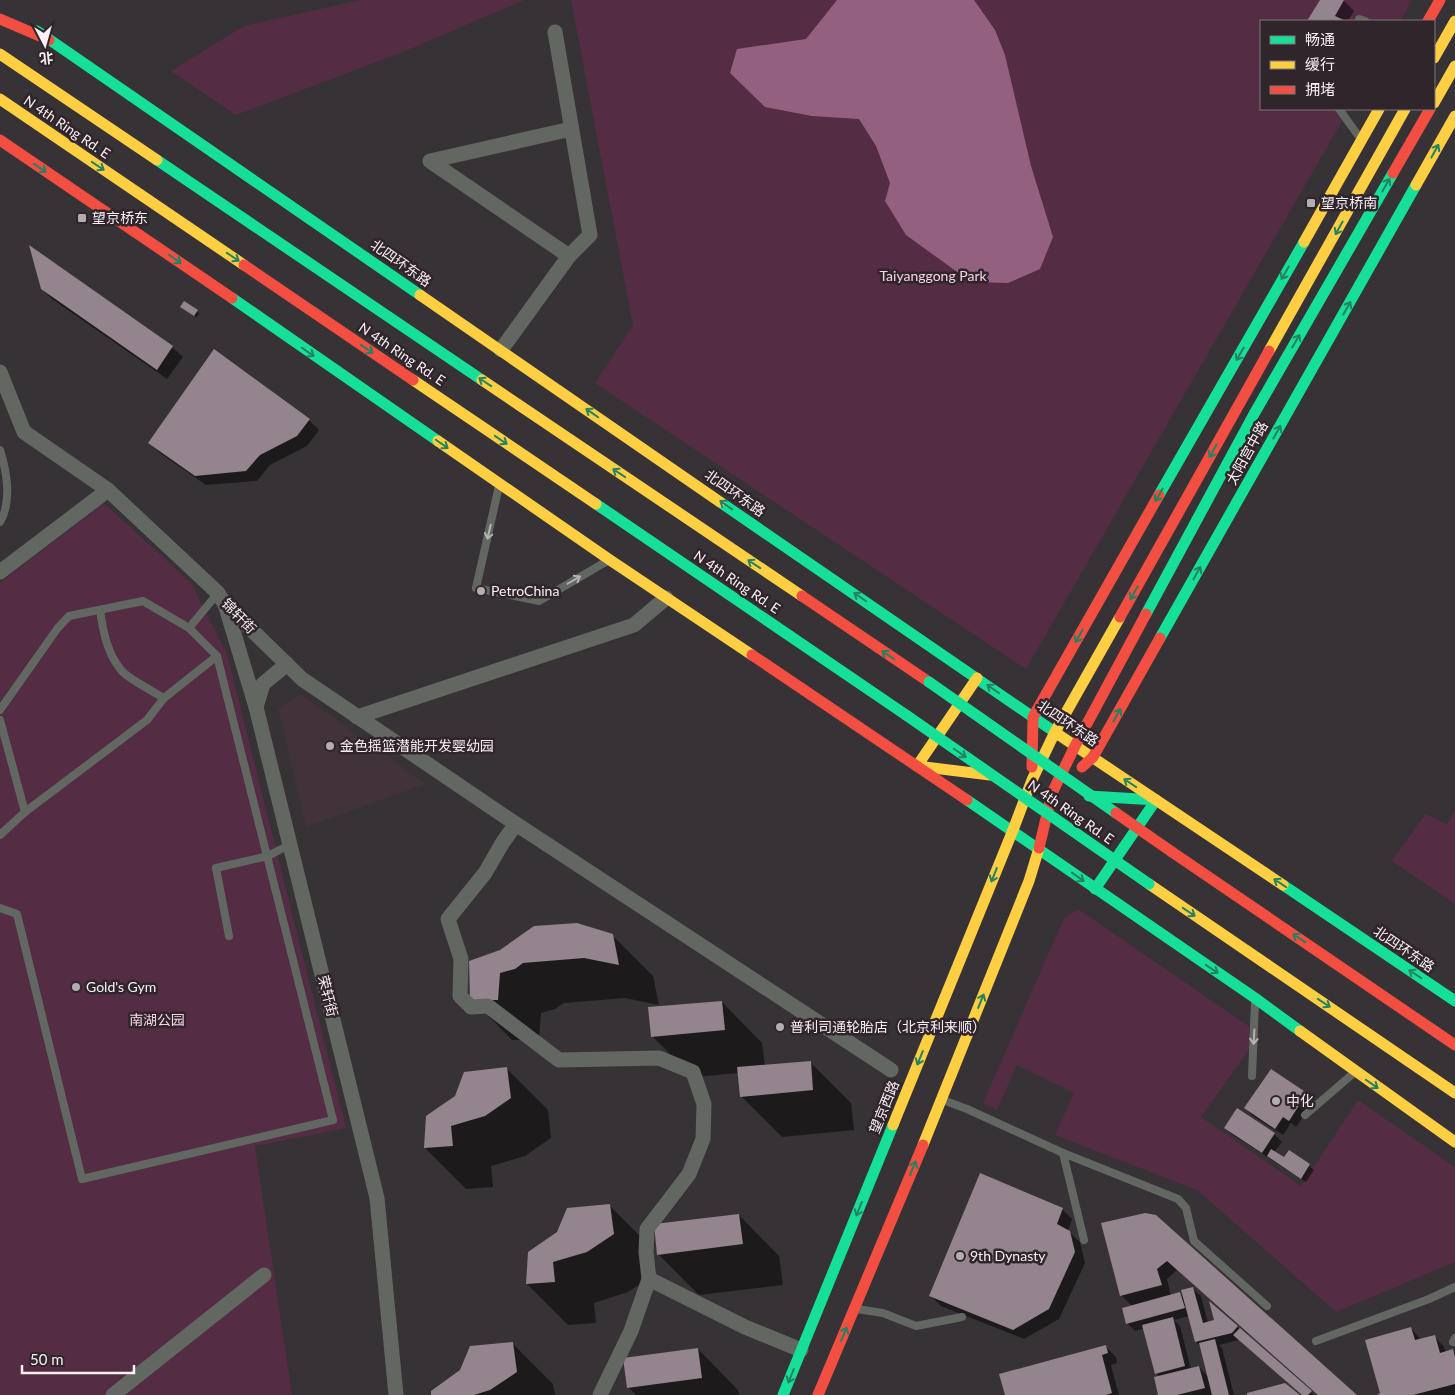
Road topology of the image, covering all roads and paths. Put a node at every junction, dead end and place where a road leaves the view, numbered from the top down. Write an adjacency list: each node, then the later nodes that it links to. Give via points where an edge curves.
1 (1440, 0): 4 (main road)
2 (1455, 10): 6 (main road)
3 (4, 15): 23 (main road, 北四环东路, via 50,40)
4 (1429, 20)
5 (1455, 21): 9 (main road)
6 (1435, 27)
7 (555, 32): 18 (street)
8 (0, 54): 67 (main road, N 4th Ring Rd. E, one-way to 8, bridge, via 929,682)
9 (1435, 56)
10 (1455, 66): 12 (main road)
11 (0, 99): 71 (main road, N 4th Ring Rd. E, one-way to 71, bridge)
12 (1435, 101)
13 (1340, 110): 20 (lane)
14 (1378, 110): 20 (main road)
15 (1405, 110): 27 (main road, one-way to 27)
16 (1429, 110): 29 (main road, 太阳宫中路, one-way to 16)
17 (1455, 116): 24 (main road, 太阳宫中路, one-way to 17)
18 (571, 129): 21 (street, via 590,234); 21 (street, via 430,161)
19 (0, 140): 31 (main road, one-way to 31)
20 (1361, 140): 22 (main road, one-way to 22)
21 (569, 256): 23 (street)
22 (1264, 311): 27 (main road); 47 (main road, one-way to 47)
23 (500, 350): 42 (main road, 北四环东路, one-way to 23)
24 (1322, 351): 26 (main road); 51 (main road, 太阳宫中路, one-way to 24)
25 (0, 372): 32 (street, 锦轩街, via 24,432)
26 (1295, 376)
27 (1254, 378): 49 (main road, one-way to 49)
28 (1282, 388): 29 (main road)
29 (1254, 414): 50 (main road, 太阳宫中路)
30 (0, 450): 33 (lane, via 8,490 5,514)
31 (499, 484): 34 (main road); 34 (lane, one-way to 34, via 476,588 538,601)
32 (108, 490): 35 (street); 36 (street, 锦轩街)
33 (0, 522)
34 (610, 560): 37 (main road)
35 (0, 572)
36 (221, 598): 39 (lane); 41 (street, 锦轩街); 44 (street, 荣轩街)
37 (666, 598): 46 (street, via 634,624); 52 (main road)
38 (100, 610): 39 (lane, via 144,602); 43 (lane, via 107,642 121,671); 45 (lane, via 69,616)
39 (189, 628): 40 (lane)
40 (217, 656): 43 (lane); 61 (lane)
41 (287, 664): 44 (street, via 263,684); 46 (street, 锦轩街, via 302,679)
42 (977, 678): 47 (main road, 北四环东路, one-way to 42); 52 (main road)
43 (164, 698): 55 (lane, via 147,720)
44 (256, 707): 59 (street, 荣轩街)
45 (0, 710)
46 (357, 717): 56 (street, 锦轩街)
47 (1034, 717): 49 (main road, 北四环东路); 53 (main road)
48 (0, 720): 55 (lane)
49 (1056, 732): 50 (main road, 北四环东路); 53 (main road)
50 (1075, 746): 51 (main road, 北四环东路); 53 (main road, 太阳宫中路)
51 (1093, 757): 53 (main road, 太阳宫中路); 54 (main road, 北四环东路, one-way to 51)
52 (917, 766): 53 (main road); 57 (main road)
53 (1034, 784): 54 (main road); 57 (main road, 望京西路); 60 (main road)
54 (1156, 800): 62 (main road); 66 (main road, 北四环东路, one-way to 54)
55 (25, 812): 58 (lane)
56 (516, 824): 68 (street, 锦轩街); 78 (street, via 485,873 448,919 460,959 460,996 471,1007 488,1006 559,1060 660,1058 693,1072 704,1104 703,1139 689,1174 647,1229)
57 (1012, 830): 60 (main road); 84 (main road, 望京西路, one-way to 84)
58 (0, 835)
59 (290, 844): 61 (lane); 86 (street, 荣轩街, via 378,1198)
60 (1039, 848): 62 (main road, one-way to 62); 72 (main road, one-way to 60, via 1029,882)
61 (268, 856): 63 (lane, via 333,1120 82,1179 16,914); 64 (lane, via 216,868)
62 (1095, 889): 65 (main road, one-way to 65)
63 (0, 908)
64 (229, 936)
65 (1256, 998): 69 (main road); 70 (lane, one-way to 70)
66 (1455, 1001)
67 (1455, 1045)
68 (891, 1070)
69 (1356, 1072): 73 (lane); 74 (main road, one-way to 74)
70 (1252, 1076)
71 (1455, 1093)
72 (942, 1099): 75 (lane); 81 (main road, one-way to 72)
73 (1305, 1115)
74 (1455, 1142)
75 (1063, 1153): 76 (lane); 80 (lane, via 1178,1199 1186,1208 1194,1241)
76 (1084, 1240)
77 (264, 1275): 85 (street)
78 (650, 1280): 84 (street, via 745,1327); 87 (street, via 631,1331)
79 (1455, 1287): 83 (lane)
80 (1267, 1306)
81 (855, 1308): 82 (lane, via 883,1313 916,1326); 89 (main road, one-way to 81)
82 (962, 1317)
83 (1316, 1341)
84 (801, 1350): 88 (main road, 望京西路, one-way to 88)
85 (113, 1395)
86 (396, 1395)
87 (600, 1395)
88 (783, 1395)
89 (818, 1395)

